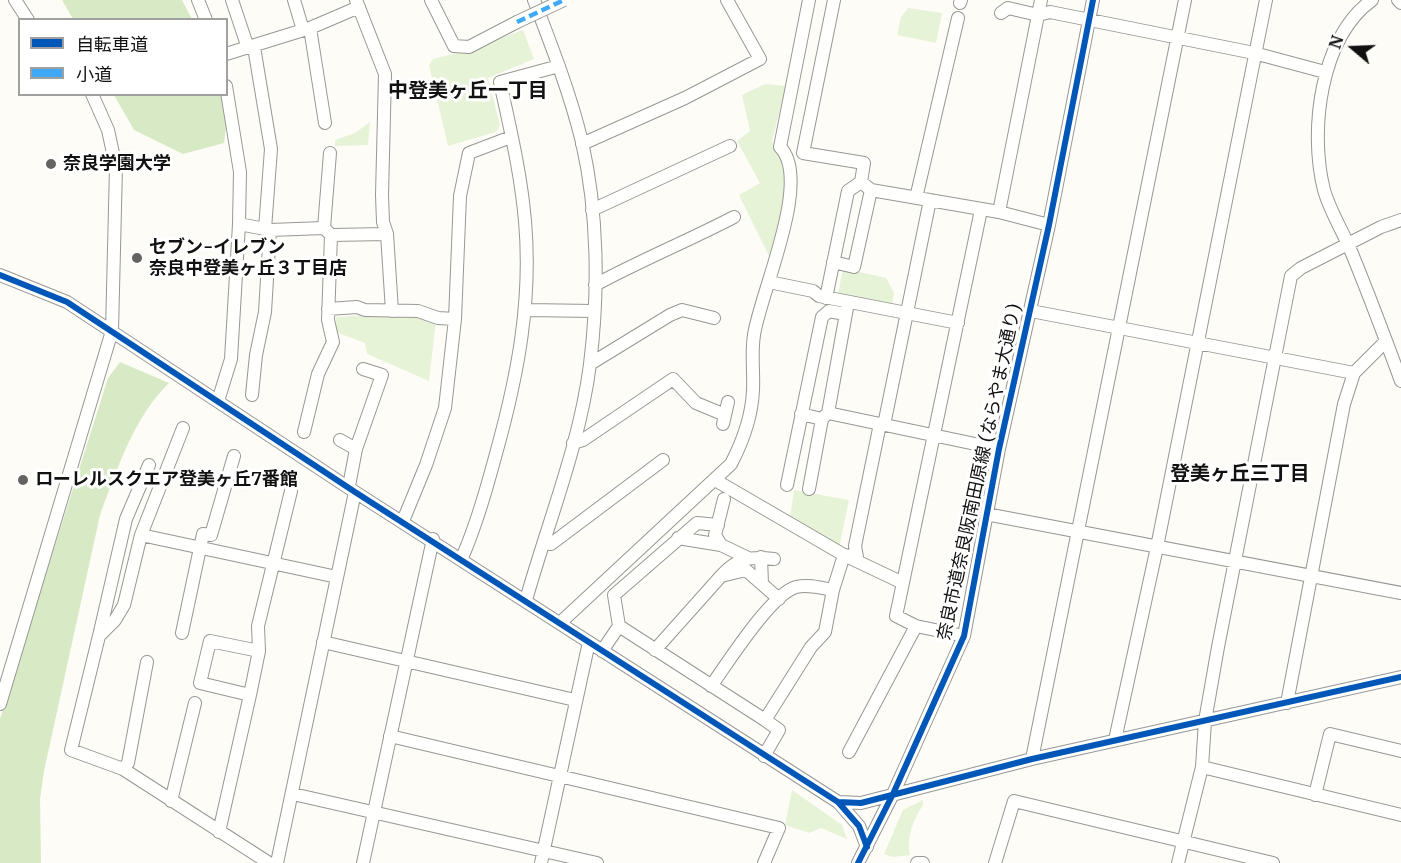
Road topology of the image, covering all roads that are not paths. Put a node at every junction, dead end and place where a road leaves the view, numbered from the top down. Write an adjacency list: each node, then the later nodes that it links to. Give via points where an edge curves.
1 (15, 0): 19 (street)
2 (198, 0): 20 (street)
3 (232, 0): 25 (street)
4 (294, 0): 23 (street)
5 (431, 0): 7 (street, bridge, via 454,46 469,47)
6 (534, 0): 28 (street)
7 (564, 0)
8 (727, 0): 34 (street, via 760,59)
9 (809, 0): 53 (street, via 780,147 790,165 787,218)
10 (834, 0): 37 (street, via 803,153 864,163)
11 (1041, 0): 18 (street)
12 (1093, 0): 22 (street, 奈良市道奈良阪南田原線 (ならやま大通り))
13 (1185, 0): 24 (street)
14 (1266, 0): 26 (street)
15 (1372, 0): 29 (street, via 1342,36)
16 (358, 3): 23 (street); 49 (street, via 385,74 382,195)
17 (1001, 13): 18 (street, via 1008,8)
18 (1038, 15): 22 (street, via 1050,12); 42 (street)
19 (27, 18)
20 (205, 18)
21 (958, 18): 38 (street)
22 (1089, 21): 24 (street); 46 (street, 奈良市道奈良阪南田原線 (ならやま大通り))
23 (307, 29): 25 (street); 32 (street)
24 (1178, 38): 26 (street); 68 (street)
25 (251, 48): 27 (street); 47 (street, via 272,149)
26 (1254, 53): 29 (street); 71 (street)
27 (228, 54)
28 (559, 66): 33 (street, via 500,82); 34 (street)
29 (1325, 72): 50 (street, via 1318,117 1324,190)
30 (93, 96): 69 (street, via 108,130 116,167)
31 (228, 96): 45 (street, via 240,172)
32 (326, 123)
33 (511, 136): 58 (street, via 525,223); 66 (street, via 469,153 460,196)
34 (582, 144): 40 (street)
35 (730, 146): 40 (street)
36 (330, 153): 48 (street)
37 (866, 186): 38 (street); 51 (street, via 848,191); 51 (street, via 854,267)
38 (916, 198): 39 (street)
39 (930, 200): 41 (street); 61 (street)
40 (592, 210): 54 (street)
41 (981, 210): 42 (street); 67 (street)
42 (999, 212): 46 (street)
43 (734, 217): 54 (street)
44 (1401, 220): 50 (street)
45 (239, 224): 47 (street); 78 (street, via 231,359)
46 (1049, 225): 62 (street, 奈良市道奈良阪南田原線 (ならやま大通り))
47 (268, 229): 48 (street); 77 (street, via 265,312)
48 (328, 232): 49 (street); 57 (street)
49 (387, 234): 59 (street)
50 (1348, 244): 70 (street); 72 (street, via 1291,276)
51 (833, 262): 55 (street)
52 (0, 275): 69 (street, via 67,302)
53 (769, 282): 55 (street, via 813,291); 93 (street, via 754,335 753,393 744,441 731,464)
54 (595, 285): 60 (street)
55 (823, 297): 56 (street); 64 (street, via 816,307)
56 (848, 301): 61 (street); 63 (street)
57 (328, 309): 59 (street); 84 (street, via 333,342 318,374)
58 (526, 310): 60 (street); 112 (street, via 523,346 504,425 478,520)
59 (392, 311): 66 (street, via 418,311)
60 (594, 311): 73 (street)
61 (906, 311): 67 (street); 82 (street)
62 (1031, 311): 68 (street); 89 (street, 奈良市道奈良阪南田原線 (ならやま大通り))
63 (845, 314): 64 (street, via 829,311); 81 (street)
64 (822, 317): 80 (street)
65 (714, 318): 73 (street, via 682,310)
66 (455, 319): 100 (street, via 445,408)
67 (958, 323): 85 (street)
68 (1119, 327): 71 (street); 102 (street)
69 (112, 331): 78 (street); 143 (street)
70 (1386, 341): 75 (street); 76 (street)
71 (1196, 343): 72 (street); 108 (street)
72 (1276, 360): 75 (street); 113 (street)
73 (590, 364): 87 (street)
74 (363, 369): 88 (street, via 382,375)
75 (1354, 373): 115 (street, via 1344,404)
76 (1401, 381)
77 (252, 395)
78 (218, 401): 95 (street)
79 (726, 413): 87 (street, via 696,404 673,379)
80 (801, 414): 81 (street); 94 (street)
81 (825, 416): 82 (street); 96 (street)
82 (882, 425): 85 (street); 110 (street, via 855,546 857,557)
83 (183, 428): 103 (street)
84 (304, 432)
85 (933, 437): 89 (street); 118 (street)
86 (340, 440): 88 (street)
87 (573, 443): 106 (street)
88 (356, 449): 95 (street)
89 (999, 449): 99 (street, 奈良市道奈良阪南田原線 (ならやま大通り))
90 (234, 456): 109 (street, via 211,536 203,534)
91 (663, 460): 106 (street, via 551,544)
92 (149, 465): 128 (street, via 126,519)
93 (715, 480): 110 (street); 124 (street)
94 (787, 484)
95 (352, 489): 100 (street); 117 (street)
96 (809, 489)
97 (291, 490): 114 (street)
98 (724, 500): 101 (street)
99 (986, 514): 102 (street); 129 (street, 奈良市道奈良阪南田原線 (ならやま大通り))
100 (403, 521): 105 (street)
101 (718, 525): 104 (street, via 697,523); 107 (street, via 715,535)
102 (1078, 531): 108 (street); 151 (street)
103 (141, 535): 109 (street); 128 (street, via 124,604)
104 (678, 538): 107 (street); 125 (street, via 614,595)
105 (433, 539): 112 (street); 135 (street)
106 (545, 543): 123 (street)
107 (721, 545): 111 (street)
108 (1157, 547): 113 (street); 147 (street)
109 (200, 549): 114 (street); 127 (street)
110 (844, 555): 118 (street); 120 (street)
111 (746, 557): 116 (street); 119 (street, via 768,558)
112 (462, 558): 123 (street)
113 (1236, 561): 115 (street); 145 (street)
114 (272, 563): 117 (street); 133 (street, via 258,626)
115 (1312, 575): 121 (street); 142 (street)
116 (721, 576): 119 (street, via 746,570); 132 (street)
117 (336, 577): 130 (street)
118 (903, 583): 126 (street, via 896,616)
119 (762, 585): 122 (street)
120 (833, 590): 122 (street, via 795,587); 144 (street, via 825,632 811,647)
121 (1401, 593)
122 (779, 599): 138 (street)
123 (526, 600): 124 (street)
124 (560, 623): 131 (street)
125 (619, 626): 132 (street); 134 (street)
126 (916, 626): 129 (street); 148 (street)
127 (182, 633)
128 (99, 636): 153 (street, via 71,750)
129 (964, 636): 156 (street, 奈良市道奈良阪南田原線 (ならやま大通り))
130 (323, 642): 135 (street); 155 (street)
131 (589, 642): 134 (street); 140 (street)
132 (655, 650): 138 (street)
133 (259, 651): 139 (street); 139 (street, via 210,640 200,684)
134 (602, 651): 150 (street)
135 (405, 661): 140 (street); 146 (street)
136 (147, 662): 153 (street, via 128,763)
137 (1401, 677): 142 (street)
138 (711, 686): 144 (street)
139 (250, 695): 162 (street)
140 (575, 700): 154 (street)
141 (195, 703): 158 (street)
142 (1287, 703): 145 (street)
143 (0, 704)
144 (765, 720): 150 (street, via 779,730)
145 (1205, 721): 147 (street); 152 (street)
146 (390, 736): 154 (street); 160 (street)
147 (1115, 740): 151 (street)
148 (855, 748)
149 (1401, 751): 157 (street, via 1330,734)
150 (765, 756): 159 (street)
151 (1032, 759): 156 (street)
152 (1202, 767): 157 (street); 163 (street)
153 (123, 769): 158 (street)
154 (559, 776): 165 (street); 170 (street, via 779,828)
155 (293, 794): 160 (street); 167 (street)
156 (893, 794): 159 (street, via 861,803); 164 (street, 奈良市道奈良阪南田原線 (ならやま大通り))
157 (1315, 795): 161 (street)
158 (171, 801): 162 (street)
159 (838, 802): 164 (street, via 859,826)
160 (373, 811): 165 (street); 168 (street)
161 (1401, 815)
162 (219, 832): 166 (street)
163 (1183, 842): 174 (street, via 1014,801); 175 (street); 176 (street)
164 (867, 848): 171 (street, 奈良市道奈良阪南田原線 (ならやま大通り))
165 (542, 857): 169 (street)
166 (269, 863)
167 (278, 863)
168 (363, 863)
169 (597, 863)
170 (764, 863)
171 (858, 863)
172 (917, 863): 173 (street)
173 (924, 863)
174 (995, 863)
175 (1178, 863)
176 (1273, 863)

